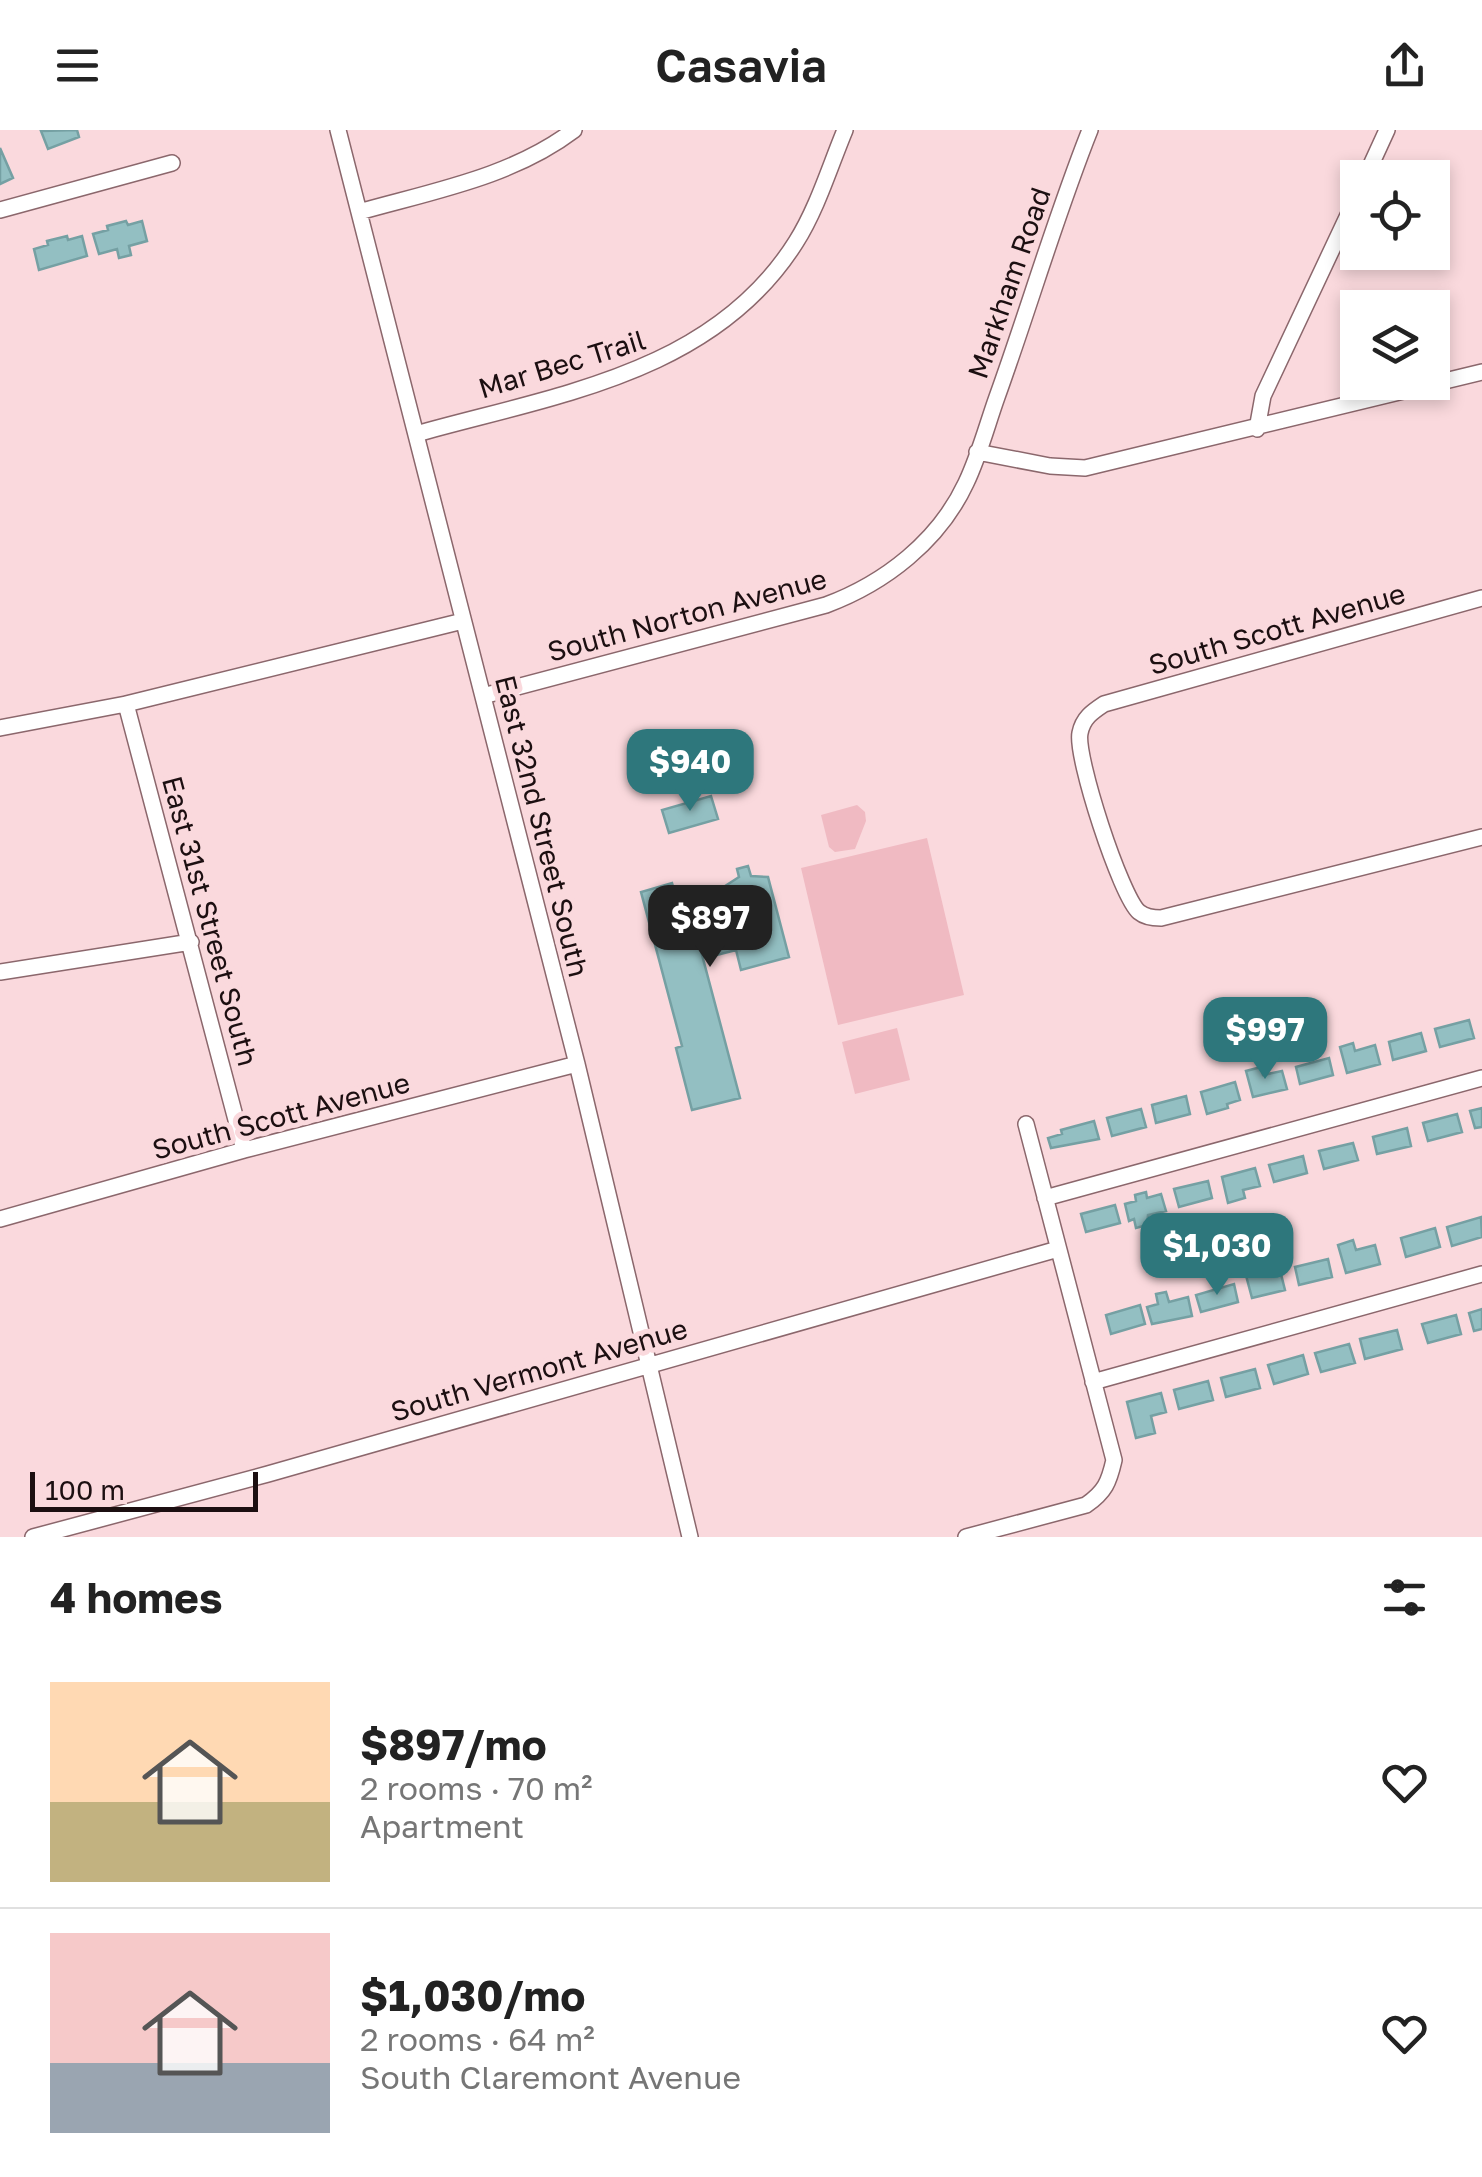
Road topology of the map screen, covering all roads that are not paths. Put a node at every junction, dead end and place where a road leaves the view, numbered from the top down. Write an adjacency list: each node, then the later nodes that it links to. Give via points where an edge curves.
1 (338, 130): 9 (street, East 32nd Street South)
2 (574, 130): 9 (street, via 512,168)
3 (846, 130): 13 (street, Mar Bec Trail, via 798,239 775,272 716,327 622,376)
4 (1090, 130): 14 (street, Markham Road)
5 (1388, 130): 6 (street)
6 (1374, 160)
7 (172, 163): 8 (street)
8 (0, 210)
9 (359, 212): 13 (street, East 32nd Street South)
10 (1340, 233): 12 (street, via 1264,396)
11 (1482, 372): 12 (street)
12 (1256, 428): 14 (street, via 1085,468)
13 (416, 434): 16 (street, East 32nd Street South)
14 (977, 452): 17 (street, South Norton Avenue, via 966,485 929,537 888,576 858,593)
15 (1482, 598): 20 (street, South Scott Avenue, via 1104,704 1088,714 1079,736 1098,818 1124,887 1137,912 1150,918)
16 (463, 621): 17 (street, East 32nd Street South); 18 (street)
17 (482, 696): 23 (street, East 32nd Street South)
18 (126, 704): 19 (street); 21 (street, East 31st Street South)
19 (0, 728)
20 (1482, 837)
21 (191, 942): 22 (street); 26 (street, East 31st Street South)
22 (0, 972)
23 (576, 1064): 26 (street, South Scott Avenue); 31 (street, East 32nd Street South)
24 (1482, 1078): 27 (street)
25 (1026, 1124): 27 (street)
26 (244, 1150): 28 (street, South Scott Avenue)
27 (1045, 1198): 29 (street)
28 (0, 1219)
29 (1058, 1249): 31 (street, South Vermont Avenue); 32 (street)
30 (1482, 1274): 32 (street)
31 (648, 1366): 34 (street, South Vermont Avenue); 35 (street, East 32nd Street South)
32 (1093, 1382): 33 (street, via 1114,1460 1110,1478 1086,1505)
33 (1027, 1529): 36 (street)
34 (33, 1537)
35 (690, 1537)
36 (966, 1537)

